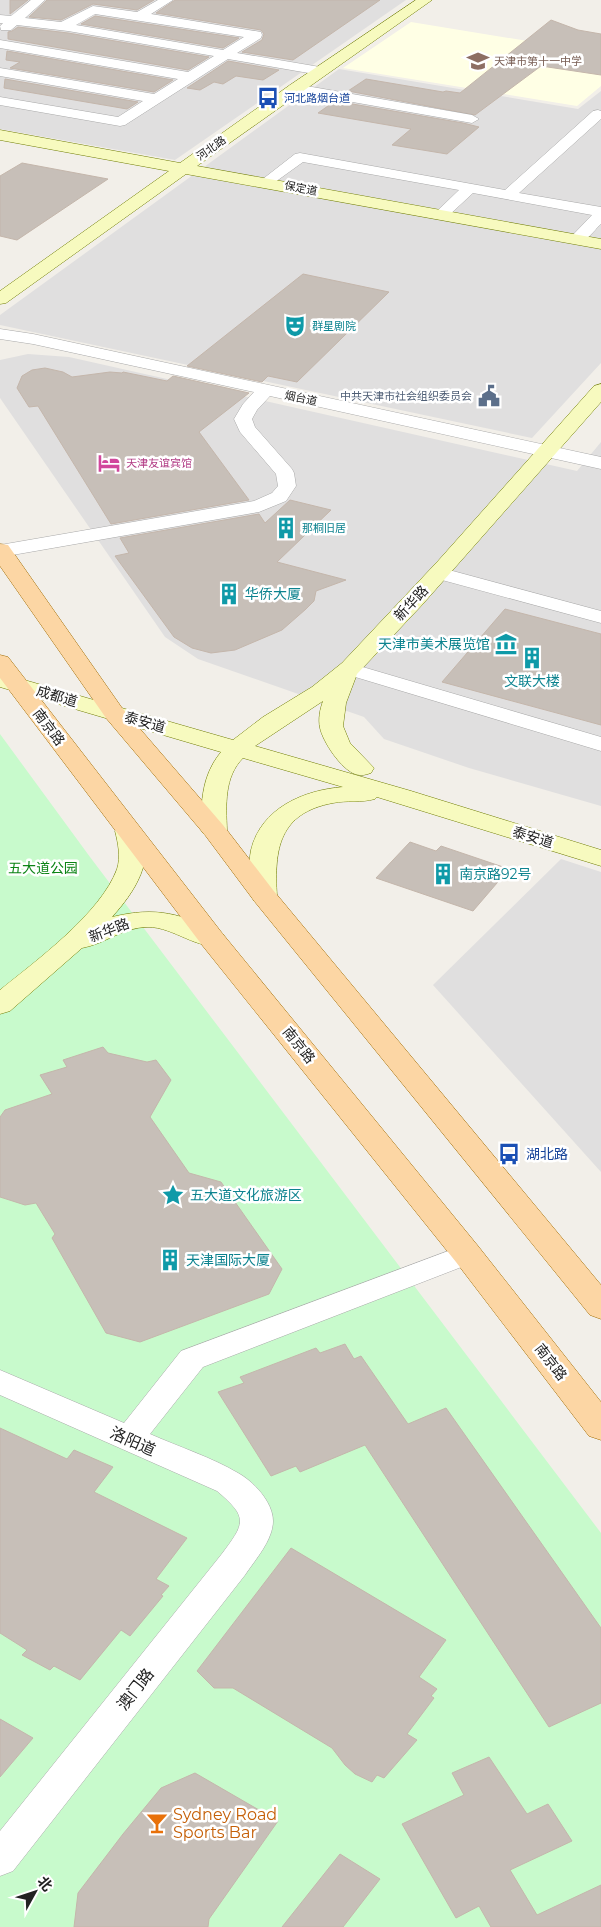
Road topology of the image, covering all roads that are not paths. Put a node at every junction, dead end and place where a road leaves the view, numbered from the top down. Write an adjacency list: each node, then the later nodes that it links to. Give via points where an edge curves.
1 (39, 0): 5 (street)
2 (166, 0): 4 (street)
3 (425, 0): 10 (street, 河北路)
4 (139, 16): 6 (street, via 93,10); 9 (street, via 256,35)
5 (7, 20): 6 (street); 7 (street)
6 (62, 26): 9 (street)
7 (0, 33)
8 (0, 44): 12 (street)
9 (226, 54): 10 (street); 12 (street)
10 (320, 71): 13 (street, 河北路)
11 (0, 72): 14 (street)
12 (192, 76): 14 (street)
13 (295, 88): 17 (street); 19 (street, 河北路)
14 (156, 99): 15 (street, via 120,122)
15 (0, 101)
16 (598, 114): 22 (street)
17 (472, 119)
18 (0, 135): 19 (street, 保定道)
19 (184, 167): 20 (street, 保定道); 27 (street, 河北路)
20 (266, 182): 21 (street, via 300,157); 24 (street, 保定道)
21 (470, 188): 22 (street); 24 (street)
22 (508, 195): 23 (street)
23 (601, 213): 25 (street)
24 (441, 215): 25 (street, 保定道)
25 (577, 240): 26 (street, 保定道)
26 (601, 244)
27 (0, 299)
28 (0, 334): 29 (street, 烟台道)
29 (266, 390): 31 (street, 烟台道); 33 (street, via 243,419 246,428 285,473 287,486 279,497 259,506)
30 (601, 390): 31 (street, 新华路)
31 (545, 451): 32 (street, 烟台道); 34 (street, 新华路)
32 (601, 463)
33 (0, 551): 38 (main road)
34 (438, 573): 35 (street); 36 (street, 新华路)
35 (601, 618)
36 (349, 669): 39 (street, 新华路, via 316,696); 41 (street); 42 (street, via 330,711 330,726 344,753)
37 (5, 675): 38 (street, 成都道); 45 (main road, 南京路)
38 (114, 713): 39 (street, via 237,727); 40 (street, 泰安道); 44 (main road)
39 (275, 721): 40 (street, 新华路)
40 (244, 744): 42 (street, 泰安道); 43 (street, 泰安道); 44 (street, 新华路, via 223,766 216,782)
41 (601, 744)
42 (362, 768): 46 (street, 泰安道)
43 (402, 796): 47 (street, 泰安道); 48 (street, via 331,795 295,808 281,818 272,829 262,862)
44 (214, 830): 48 (main road)
45 (128, 831): 49 (main road, 南京路); 50 (street, 新华路, via 132,856 124,883 108,906)
46 (601, 841)
47 (601, 858)
48 (264, 896): 53 (main road)
49 (212, 939): 50 (street, 新华路, via 178,923 142,918 102,930); 52 (main road, 南京路)
50 (64, 950): 51 (street, 新华路)
51 (0, 1005)
52 (467, 1254): 55 (main road, 南京路); 56 (street, via 192,1359)
53 (601, 1307)
54 (0, 1382): 56 (street, 洛阳道)
55 (601, 1427)
56 (128, 1439): 57 (street, 洛阳道, via 228,1482 246,1496)
57 (256, 1513): 58 (street, 澳门路, via 257,1530 233,1565)
58 (0, 1859)

